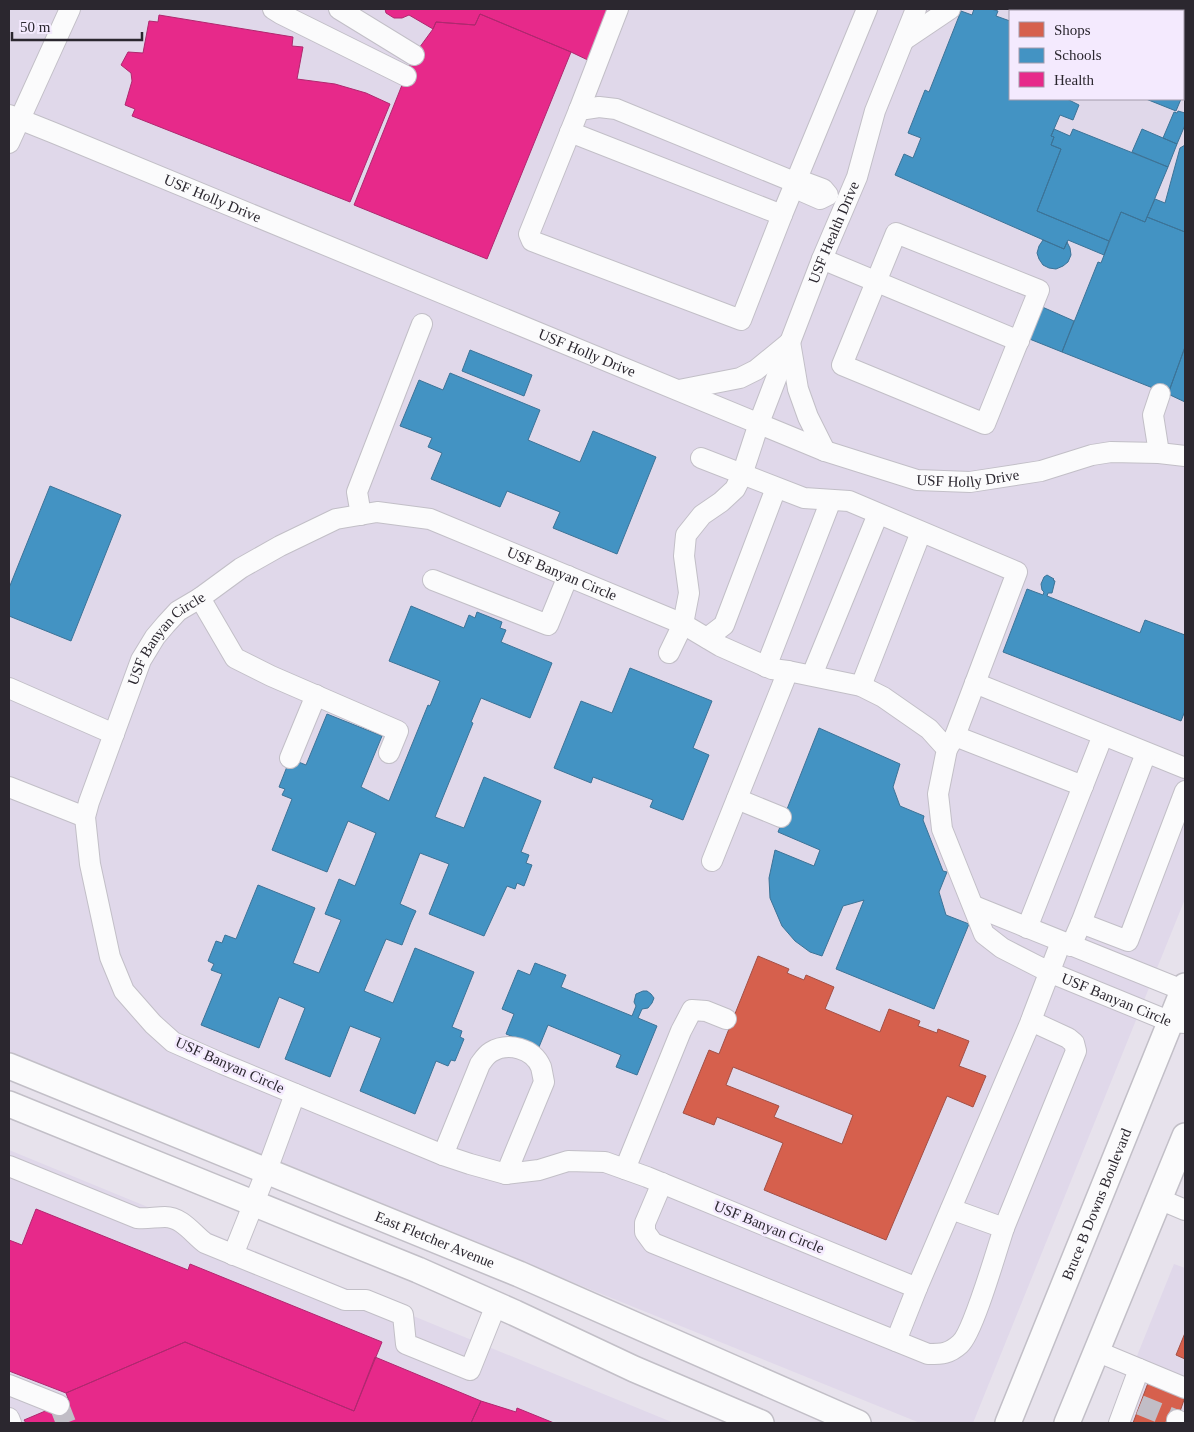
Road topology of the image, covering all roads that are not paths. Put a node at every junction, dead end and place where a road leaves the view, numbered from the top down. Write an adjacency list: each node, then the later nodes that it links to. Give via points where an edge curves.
1 (70, 9): 12 (street)
2 (273, 9): 9 (street)
3 (340, 9): 9 (street, via 406,50)
4 (618, 9): 11 (street)
5 (867, 9): 15 (street)
6 (916, 9): 8 (street, USF Health Drive)
7 (950, 9): 8 (street)
8 (904, 40): 16 (street, USF Health Drive, via 875,111 857,177)
9 (388, 68): 10 (street)
10 (406, 76)
11 (580, 110): 13 (street); 15 (street, via 616,109)
12 (14, 118): 14 (street); 23 (street, USF Holly Drive)
13 (570, 132): 17 (street); 17 (street, via 529,234 532,240 741,320)
14 (9, 143)
15 (800, 184): 16 (street, via 804,192 820,199 828,195); 17 (street)
16 (846, 202): 18 (street, USF Health Drive)
17 (782, 215)
18 (822, 259): 19 (street); 22 (street, USF Health Drive)
19 (876, 282): 21 (street); 21 (street, via 896,233 1039,290); 21 (street, via 842,365 985,424)
20 (422, 324): 34 (street, via 357,492)
21 (1018, 340)
22 (790, 342): 23 (street, via 756,370 740,378); 25 (street, USF Health Drive); 26 (street, via 798,389)
23 (679, 390): 25 (street, USF Holly Drive)
24 (1160, 394): 27 (street, via 1153,415)
25 (759, 423): 26 (street, USF Holly Drive); 30 (street)
26 (825, 451): 27 (street, USF Holly Drive, via 917,480 970,482 1041,471 1111,452)
27 (1159, 453): 28 (street, USF Holly Drive)
28 (1185, 456)
29 (701, 458): 30 (street)
30 (742, 474): 31 (street); 39 (street, via 735,489 702,515 686,535 684,556 689,593)
31 (776, 488): 32 (street, via 804,498); 40 (street, via 724,625)
32 (831, 500): 33 (street, via 849,502); 42 (street)
33 (878, 514): 35 (street); 44 (street)
34 (361, 515): 36 (street, USF Banyan Circle, via 377,512 430,519); 38 (street, USF Banyan Circle, via 336,519 280,546 241,568)
35 (921, 532): 45 (street, via 1017,572); 46 (street)
36 (568, 576): 37 (street, via 548,624); 39 (street, USF Banyan Circle)
37 (433, 580)
38 (200, 598): 48 (street, via 235,658); 49 (street, USF Banyan Circle, via 178,611 155,637 142,660)
39 (684, 624): 40 (street, USF Banyan Circle); 41 (street)
40 (707, 638): 42 (street, USF Banyan Circle)
41 (669, 653)
42 (766, 667): 43 (street, USF Banyan Circle)
43 (788, 671): 44 (street, USF Banyan Circle); 59 (street)
44 (812, 675): 46 (street, USF Banyan Circle)
45 (975, 682): 50 (street); 51 (street)
46 (861, 686): 51 (street, USF Banyan Circle)
47 (9, 688): 49 (street)
48 (316, 695): 52 (street, via 401,723); 54 (street)
49 (114, 734): 60 (street, USF Banyan Circle)
50 (1103, 735): 53 (street); 56 (street)
51 (951, 742): 56 (street); 63 (street, USF Banyan Circle, via 938,794 942,829)
52 (389, 753)
53 (1146, 753): 55 (street); 64 (street, USF Banyan Circle)
54 (290, 758)
55 (1185, 768)
56 (1082, 786): 65 (street)
57 (9, 787): 60 (street)
58 (1185, 791): 64 (street, via 1128,941)
59 (737, 799): 61 (street); 62 (street)
60 (86, 817): 73 (street, USF Banyan Circle, via 90,864 110,957 124,991 173,1042)
61 (780, 817)
62 (712, 861)
63 (974, 906): 65 (street); 67 (street, USF Banyan Circle, via 984,934 999,954)
64 (1081, 923): 66 (street, USF Banyan Circle)
65 (1027, 928): 66 (street)
66 (1066, 944): 67 (street, USF Banyan Circle); 68 (street)
67 (1050, 972): 70 (street, USF Banyan Circle); 71 (street, USF Banyan Circle)
68 (1185, 989): 71 (main road, Bruce B Downs Boulevard)
69 (726, 1019): 78 (street, via 706,1011 692,1010)
70 (1031, 1021): 84 (street, USF Banyan Circle); 86 (street, via 1068,1038 1076,1051)
71 (1178, 1022): 100 (main road, Bruce B Downs Boulevard)
72 (9, 1066): 79 (main road, East Fletcher Avenue)
73 (295, 1094): 76 (street, USF Banyan Circle); 79 (street, USF Banyan Circle)
74 (9, 1104): 83 (main road)
75 (1185, 1136): 82 (main road)
76 (443, 1155): 80 (street, USF Banyan Circle); 80 (street, via 480,1064 489,1053 515,1047 531,1054 540,1067 544,1082)
77 (9, 1166): 87 (street, via 137,1218 177,1220 206,1243)
78 (625, 1169): 80 (street, USF Banyan Circle, via 604,1162 568,1161 539,1170); 81 (street, USF Banyan Circle)
79 (267, 1170): 83 (street, USF Banyan Circle); 99 (main road, East Fletcher Avenue, via 519,1274)
80 (506, 1174)
81 (662, 1183): 88 (street, USF Banyan Circle); 90 (street, via 645,1223 645,1232 653,1243)
82 (1159, 1199): 85 (street); 91 (main road)
83 (254, 1204): 87 (street, USF Banyan Circle); 89 (main road)
84 (951, 1209): 86 (street); 88 (street, USF Banyan Circle)
85 (1185, 1210)
86 (1004, 1228): 90 (street, via 962,1343 945,1354 928,1354)
87 (234, 1255): 89 (street, via 345,1300 366,1300 403,1315 406,1344 470,1370)
88 (917, 1288): 90 (street)
89 (496, 1305): 98 (main road)
90 (896, 1341)
91 (1096, 1351): 92 (street); 101 (main road)
92 (1138, 1369): 94 (street); 102 (street, via 1134,1402)
93 (9, 1386): 95 (street)
94 (1185, 1388)
95 (59, 1405)
96 (9, 1418): 97 (street)
97 (12, 1423)
98 (761, 1423)
99 (858, 1423)
100 (1008, 1423)
101 (1067, 1423)
102 (1119, 1423)

